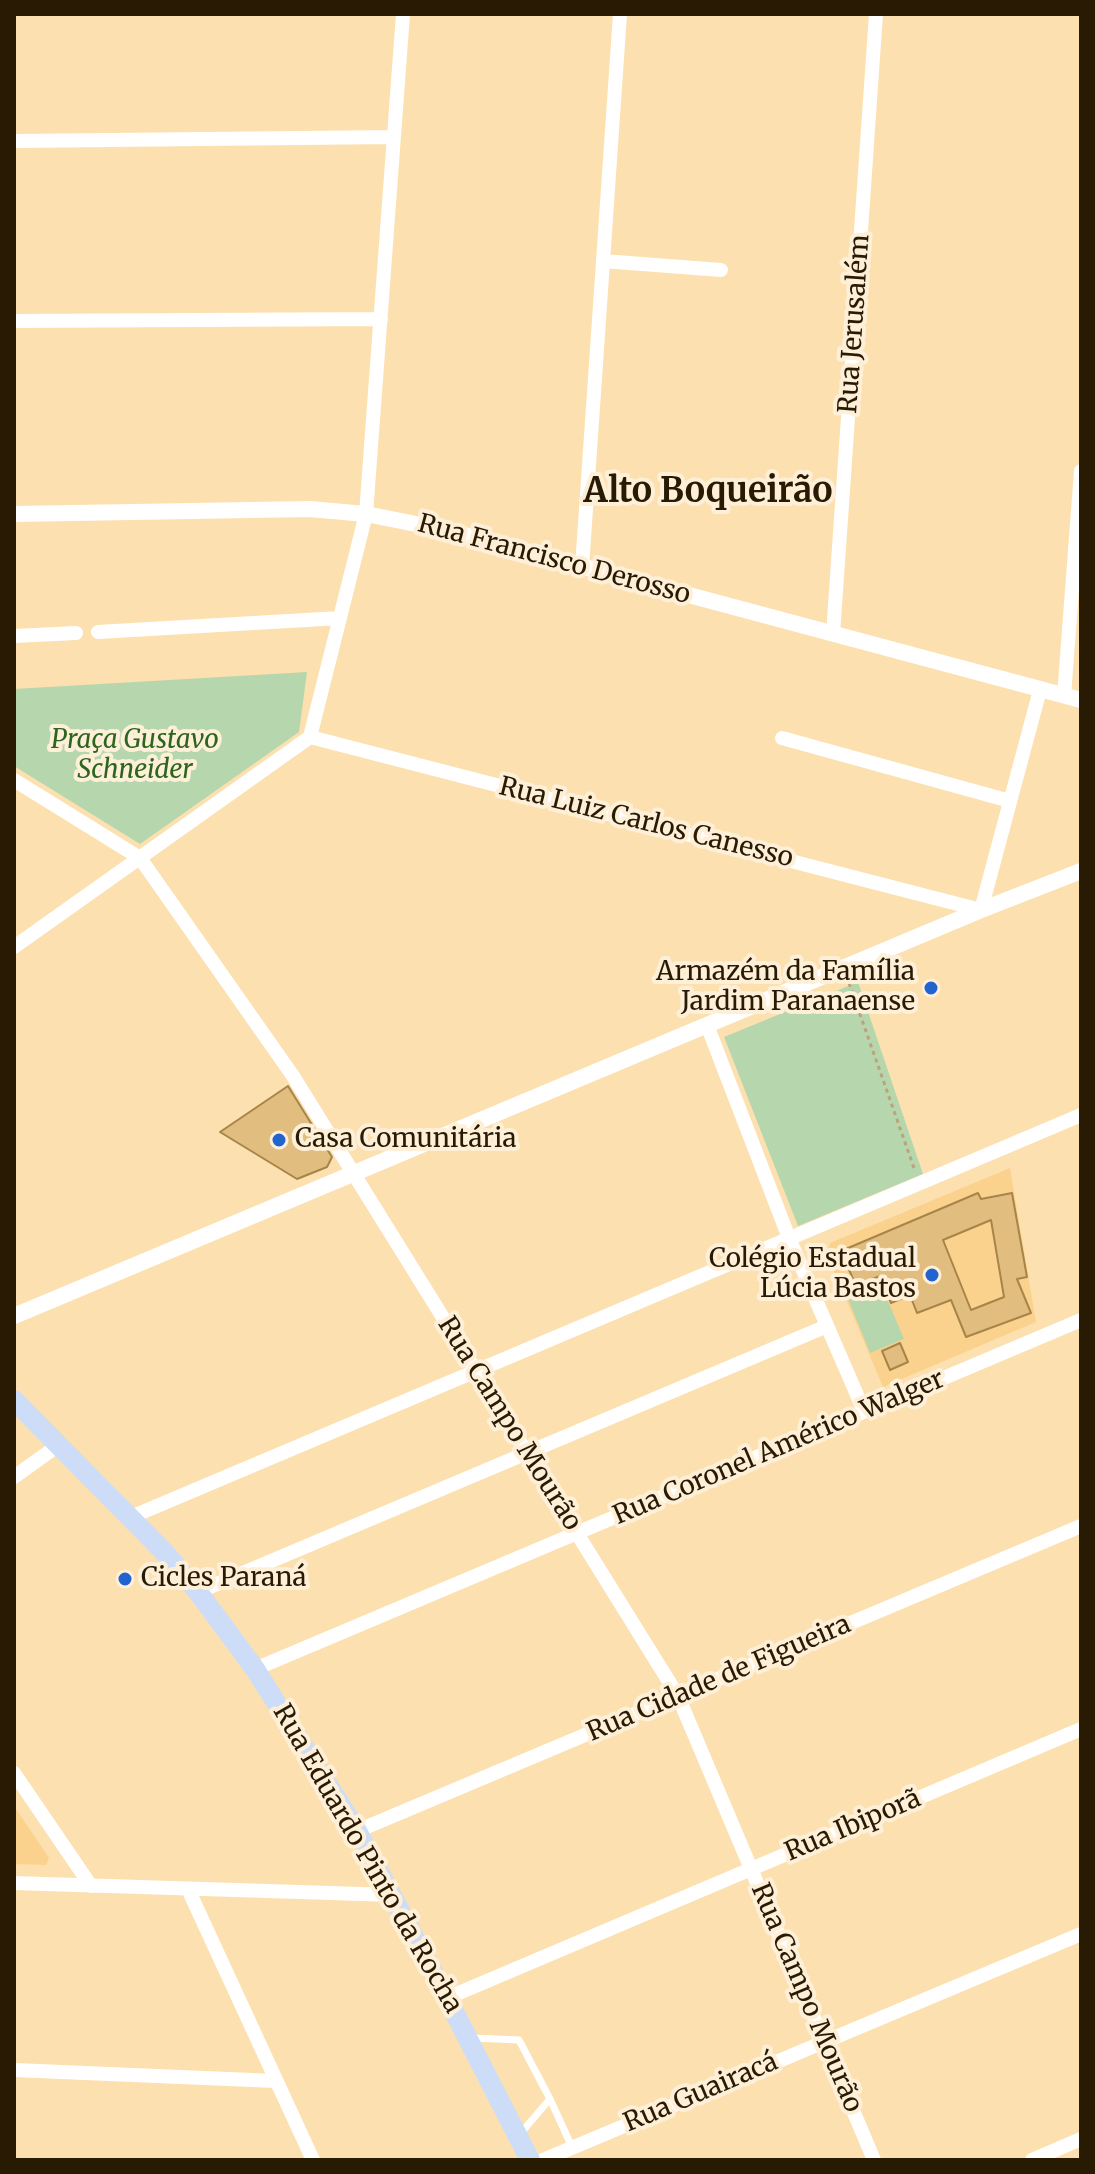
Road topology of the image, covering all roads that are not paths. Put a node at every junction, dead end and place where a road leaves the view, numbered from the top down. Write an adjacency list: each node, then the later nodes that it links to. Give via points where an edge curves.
1 (403, 14): 4 (street)
2 (620, 14): 6 (street)
3 (876, 14): 17 (street, Rua Jerusalém)
4 (394, 137): 5 (street); 8 (street)
5 (14, 141)
6 (603, 261): 7 (street); 13 (street)
7 (721, 270)
8 (381, 319): 9 (street); 12 (street)
9 (14, 321)
10 (1081, 471): 20 (street)
11 (14, 514): 12 (street, Rua Francisco Derosso, via 310,509)
12 (366, 514): 13 (street, Rua Francisco Derosso); 14 (street)
13 (582, 567): 17 (street, Rua Francisco Derosso)
14 (340, 618): 15 (street); 22 (street)
15 (98, 632)
16 (76, 633): 18 (street)
17 (833, 634): 19 (street, Rua Francisco Derosso)
18 (14, 636)
19 (1040, 690): 20 (street, Rua Francisco Derosso); 25 (street)
20 (1064, 696): 21 (street, Rua Francisco Derosso)
21 (1081, 700)
22 (310, 737): 26 (street); 28 (street, Rua Luiz Carlos Canesso)
23 (782, 738): 25 (street)
24 (17, 788): 26 (street, Rua Campo Mourão)
25 (1010, 801): 28 (street)
26 (140, 858): 29 (street); 32 (street, Rua Campo Mourão, via 293,1076)
27 (1081, 871): 28 (street)
28 (981, 910): 30 (street)
29 (14, 947)
30 (707, 1025): 32 (street); 33 (street)
31 (1081, 1115): 33 (street)
32 (353, 1173): 34 (street); 37 (street, Rua Campo Mourão)
33 (789, 1238): 36 (street); 37 (street)
34 (14, 1316)
35 (1081, 1320): 39 (street, Rua Coronel Américo Walger)
36 (827, 1326): 39 (street); 41 (street)
37 (476, 1371): 41 (street, Rua Campo Mourão); 43 (street)
38 (14, 1400): 40 (main road, Rua Eduardo Pinto da Rocha)
39 (864, 1411): 45 (street, Rua Coronel Américo Walger)
40 (60, 1444): 42 (street); 43 (main road, Rua Eduardo Pinto da Rocha)
41 (527, 1453): 45 (street, Rua Campo Mourão); 46 (street)
42 (14, 1477)
43 (131, 1517): 46 (main road, Rua Eduardo Pinto da Rocha)
44 (1081, 1526): 48 (street, Rua Cidade de Figueira)
45 (576, 1533): 47 (street, Rua Coronel Américo Walger); 48 (street, Rua Campo Mourão)
46 (198, 1592): 47 (main road, Rua Eduardo Pinto da Rocha)
47 (255, 1669): 51 (main road, Rua Eduardo Pinto da Rocha)
48 (678, 1696): 51 (street, Rua Cidade de Figueira); 52 (street, Rua Campo Mourão)
49 (1081, 1729): 52 (street, Rua Ibiporã)
50 (14, 1773): 54 (street)
51 (357, 1831): 56 (main road, Rua Eduardo Pinto da Rocha)
52 (751, 1869): 58 (street, Rua Ibiporã); 60 (street, Rua Campo Mourão)
53 (14, 1883): 54 (street)
54 (91, 1886): 55 (street)
55 (188, 1889): 56 (street); 62 (street)
56 (393, 1895): 58 (main road, Rua Eduardo Pinto da Rocha)
57 (1081, 1934): 60 (street, Rua Guairacá)
58 (447, 1998): 59 (main road, Rua Eduardo Pinto da Rocha)
59 (468, 2038): 63 (lane, via 519,2040); 64 (main road, Rua Eduardo Pinto da Rocha)
60 (824, 2042): 66 (street, Rua Guairacá); 70 (street, Rua Campo Mourão)
61 (14, 2070): 62 (street)
62 (276, 2081): 67 (street)
63 (550, 2099): 64 (lane); 66 (lane)
64 (518, 2136): 68 (main road, Rua Eduardo Pinto da Rocha)
65 (1081, 2139): 71 (street)
66 (572, 2147): 69 (street, Rua Guairacá)
67 (313, 2160)
68 (530, 2160)
69 (543, 2160)
70 (874, 2160)
71 (1032, 2160)

